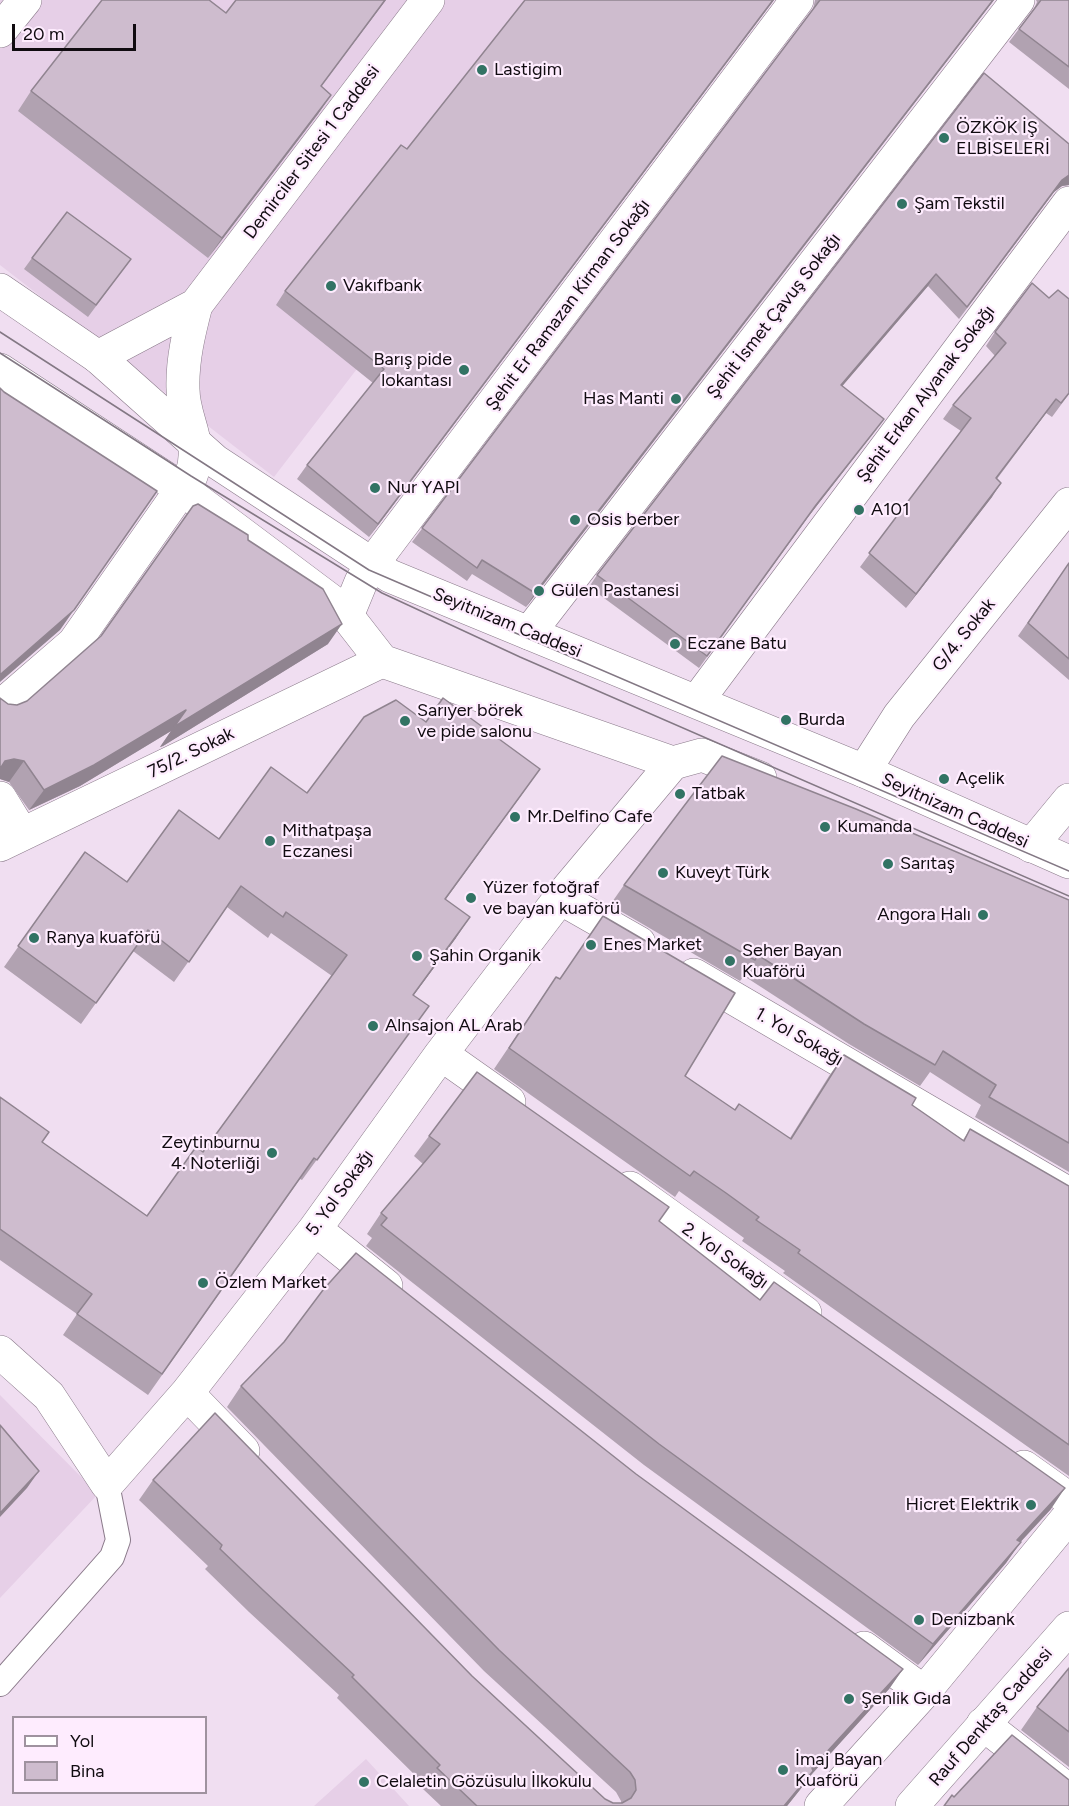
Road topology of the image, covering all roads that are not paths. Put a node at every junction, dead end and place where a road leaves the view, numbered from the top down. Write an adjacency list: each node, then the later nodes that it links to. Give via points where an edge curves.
1 (25, 0): 5 (street)
2 (428, 0): 8 (street, Demirciler Sitesi 1 Caddesi)
3 (797, 0): 15 (street, Şehit Er Ramazan Kirman Sokağı)
4 (1018, 0): 17 (street, Şehit İsmet Çavuş Sokağı)
5 (0, 31)
6 (1069, 203): 19 (street, Şehit Erkan Alyanak Sokağı)
7 (0, 290): 9 (street, Seyitnizam Caddesi)
8 (196, 305): 9 (street, Demirciler Sitesi 1 Caddesi); 12 (street, Demirciler Sitesi 1 Caddesi, via 186,345 182,390)
9 (98, 357): 12 (street, Seyitnizam Caddesi)
10 (0, 370): 13 (street)
11 (0, 397): 13 (street)
12 (195, 443): 13 (street, via 197,460); 15 (street, Seyitnizam Caddesi, via 215,461)
13 (176, 498): 16 (street, via 330,600); 20 (street, via 74,643)
14 (1069, 504): 22 (street, G/4. Sokak, via 899,716)
15 (372, 565): 16 (street, Şehit Er Ramazan Kirman Sokağı); 17 (street, Seyitnizam Caddesi)
16 (346, 616): 18 (street)
17 (529, 633): 19 (street, Seyitnizam Caddesi)
18 (382, 662): 21 (street); 26 (street, 75/2. Sokak)
19 (697, 701): 22 (street, Seyitnizam Caddesi)
20 (0, 707)
21 (673, 763): 23 (street, via 702,755); 29 (street, 5. Yol Sokağı)
22 (864, 771): 27 (street, Seyitnizam Caddesi)
23 (786, 788)
24 (0, 798): 26 (street)
25 (1069, 800): 27 (street)
26 (11, 839)
27 (1031, 846): 28 (street, Seyitnizam Caddesi)
28 (1069, 862)
29 (560, 898): 30 (street, 5. Yol Sokağı); 33 (street, 1. Yol Sokağı)
30 (441, 1054): 31 (street); 34 (street, 5. Yol Sokağı)
31 (529, 1116)
32 (606, 1171): 36 (street, 2. Yol Sokağı)
33 (1069, 1194)
34 (315, 1229): 35 (street); 38 (street, 5. Yol Sokağı)
35 (408, 1303)
36 (829, 1330)
37 (0, 1352): 41 (street, via 49,1395)
38 (187, 1393): 40 (street); 41 (street, 5. Yol Sokağı)
39 (1002, 1451): 42 (street)
40 (262, 1470)
41 (107, 1484): 46 (lane, via 118,1540 112,1557)
42 (1069, 1499)
43 (1069, 1516): 47 (street)
44 (836, 1628): 47 (street)
45 (1069, 1628): 48 (street, Rauf Denktaş Caddesi)
46 (0, 1684)
47 (924, 1692): 50 (street)
48 (983, 1724): 49 (street); 51 (street, Rauf Denktaş Caddesi)
49 (1069, 1791)
50 (821, 1806)
51 (912, 1806)

